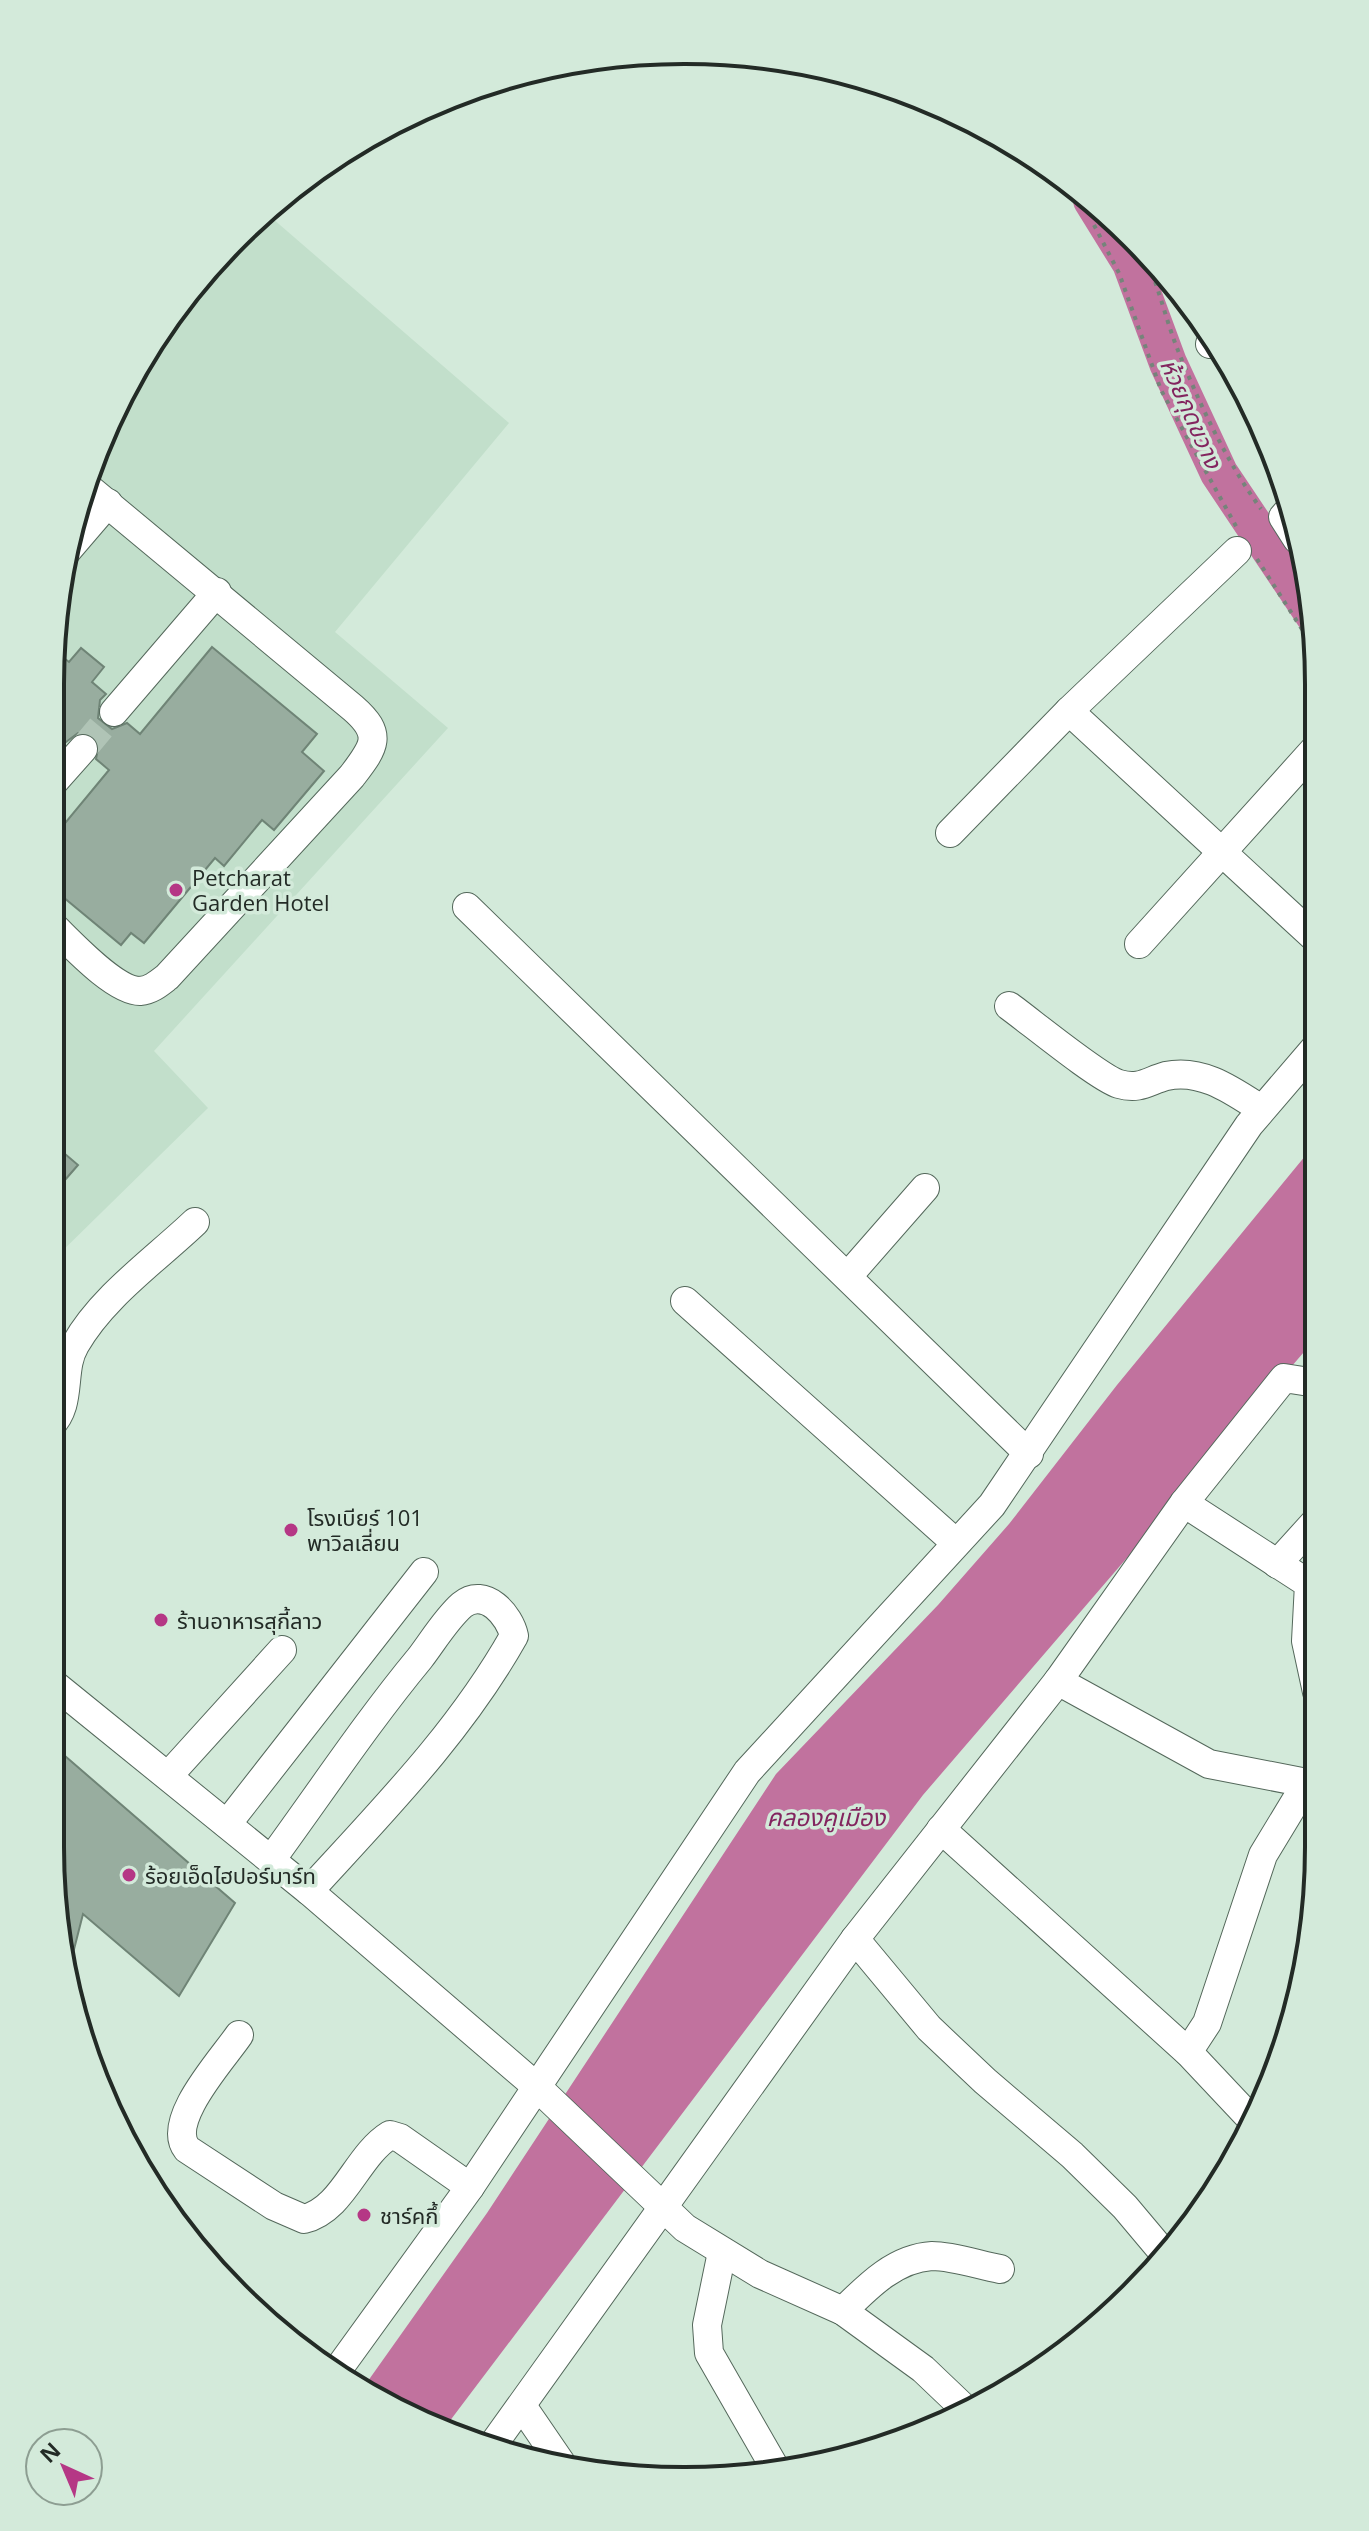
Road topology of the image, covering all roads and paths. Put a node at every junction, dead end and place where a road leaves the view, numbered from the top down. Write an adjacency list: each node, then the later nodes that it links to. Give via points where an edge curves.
1 (1094, 225): 5 (path, via 1119,273 1161,390)
2 (1152, 276): 4 (path, via 1177,348 1244,486)
3 (97, 494): 6 (street)
4 (1276, 510)
5 (1244, 546): 7 (path); 8 (street)
6 (217, 592): 9 (street); 17 (street, via 366,719 374,734 371,751 151,989 136,991 114,982)
7 (1303, 632)
8 (1069, 711): 13 (street); 14 (street)
9 (114, 712)
10 (83, 749): 12 (street)
11 (1305, 760): 14 (street)
12 (64, 770)
13 (950, 833)
14 (1221, 850): 16 (street); 18 (street)
15 (467, 907): 24 (street)
16 (1305, 929)
17 (64, 936)
18 (1139, 944)
19 (1009, 1006): 21 (street, via 1117,1084 1142,1087 1165,1076 1188,1075 1221,1083)
20 (1305, 1059): 21 (street)
21 (1261, 1109): 28 (street)
22 (925, 1188): 24 (street)
23 (195, 1222): 27 (street, via 94,1316 72,1349)
24 (848, 1276): 28 (street)
25 (685, 1301): 31 (street)
26 (1305, 1381): 29 (street, via 1284,1378)
27 (64, 1404)
28 (1029, 1454): 31 (street)
29 (1184, 1503): 32 (street); 36 (street)
30 (1305, 1533): 32 (street)
31 (956, 1543): 48 (street, via 747,1772)
32 (1277, 1564): 34 (street)
33 (424, 1572): 41 (street)
34 (1305, 1576)
35 (282, 1650): 38 (street)
36 (1058, 1681): 39 (street, via 1209,1764); 42 (street)
37 (64, 1692): 38 (street)
38 (169, 1775): 41 (street)
39 (1305, 1784)
40 (1305, 1795): 47 (street, via 1263,1855 1207,2023)
41 (227, 1824): 43 (street)
42 (941, 1829): 45 (street); 47 (street)
43 (271, 1860): 44 (street); 44 (street, via 464,1603 481,1600 499,1607 511,1620 514,1636 486,1687 415,1775)
44 (309, 1891): 48 (street)
45 (855, 1939): 51 (street); 52 (street, via 929,2028 1072,2155)
46 (239, 2035): 50 (street, via 179,2128 187,2149 236,2182 304,2219 315,2216 325,2211 377,2143 390,2135)
47 (1188, 2052): 49 (street)
48 (543, 2093): 50 (street); 51 (street)
49 (1245, 2112)
50 (470, 2187): 56 (street)
51 (662, 2209): 53 (street); 58 (street)
52 (1158, 2247)
53 (722, 2252): 55 (street); 61 (street, via 707,2325 709,2353)
54 (1000, 2269): 55 (street, via 931,2256 893,2268)
55 (843, 2311): 57 (street, via 923,2369)
56 (342, 2364)
57 (959, 2403)
58 (522, 2406): 59 (street); 60 (street)
59 (498, 2438)
60 (554, 2453)
61 (771, 2461)

